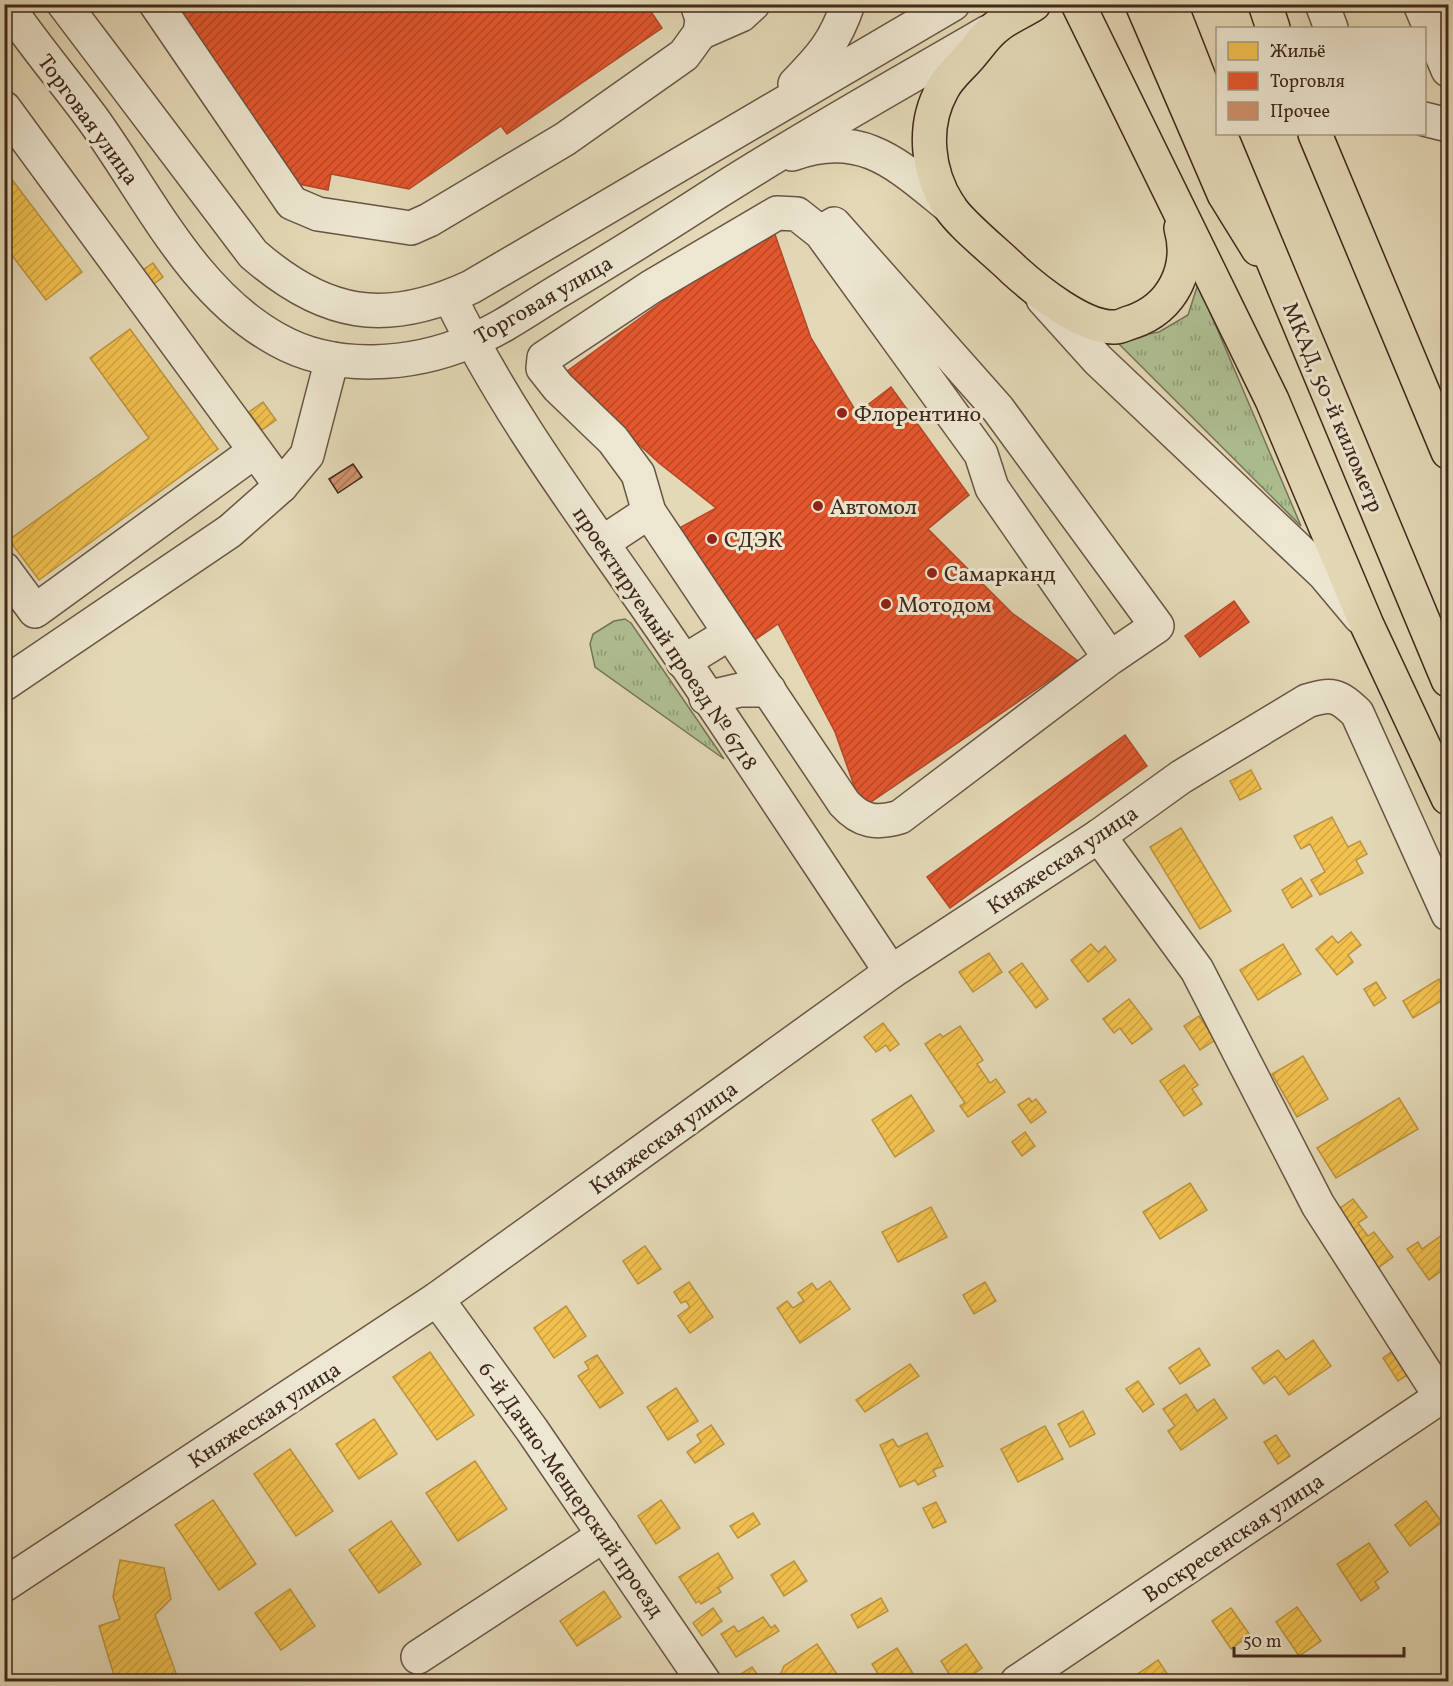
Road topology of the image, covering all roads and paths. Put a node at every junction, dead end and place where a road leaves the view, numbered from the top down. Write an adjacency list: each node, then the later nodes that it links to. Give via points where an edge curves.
1 (6, 4): 36 (street, Торговая улица, via 91,117 189,261 218,293 278,340)
2 (64, 4): 33 (street, Торговая улица, via 223,217 253,254 281,278 317,298 357,310 387,311)
3 (156, 4): 14 (street, via 292,203 318,214 411,228 565,139 684,55)
4 (753, 4): 14 (street, via 741,15)
5 (848, 4): 20 (street, via 826,53)
6 (954, 4): 20 (street, Торговая улица)
7 (1034, 4): 17 (main road, Торговая улица)
8 (1078, 4): 27 (main road)
9 (1142, 4): 34 (main road, via 1224,194)
10 (1170, 4): 22 (main road)
11 (1265, 4): 15 (main road)
12 (1322, 4): 16 (street)
13 (1420, 4): 18 (street)
14 (698, 19)
15 (1274, 27)
16 (1331, 27)
17 (995, 28): 26 (street, Торговая улица); 28 (main road, via 942,87 934,105 928,152)
18 (1449, 70)
19 (4, 108): 37 (street)
20 (768, 112): 33 (street, Торговая улица)
21 (1426, 119): 23 (street)
22 (1216, 121)
23 (1449, 125)
24 (1220, 135): 34 (main road, МКАД, 50-й километр)
25 (1315, 135): 38 (main road)
26 (754, 169): 28 (street, via 809,148 846,146 869,150 894,161); 30 (street, Торговая улица)
27 (1174, 200): 32 (main road, via 1185,243 1183,270 1175,291 1158,308 1115,327 1084,320); 43 (main road, via 1272,400)
28 (950, 207): 32 (main road)
29 (821, 233): 31 (street, via 797,214 777,213); 45 (street, via 981,454 992,488); 45 (street, via 834,224 998,409 1157,626)
30 (628, 249): 31 (street); 35 (street, Торговая улица)
31 (651, 287): 40 (street, via 542,361 558,387 613,440 638,474)
32 (1036, 291): 43 (street, via 1098,360 1324,574)
33 (450, 297): 35 (street, проектируемый проезд № 6718)
34 (1288, 297): 47 (main road, МКАД, 50-й километр)
35 (471, 341): 36 (street, Торговая улица, via 417,357 376,361); 41 (street, проектируемый проезд № 6718, via 523,428)
36 (332, 359): 39 (street, via 307,456)
37 (255, 451): 39 (street); 42 (street, via 35,611)
38 (1449, 452)
39 (281, 486): 48 (street, via 230,531)
40 (649, 512): 41 (street); 49 (street)
41 (602, 543): 46 (street, проектируемый проезд № 6718)
42 (4, 569)
43 (1366, 625): 51 (main road)
44 (714, 643): 46 (street)
45 (1110, 658): 49 (street, via 900,817 884,821 864,819 844,803)
46 (683, 662): 50 (street, проектируемый проезд № 6718)
47 (1449, 680)
48 (4, 684)
49 (769, 690): 50 (street, via 744,690)
50 (706, 698): 54 (street, проектируемый проезд № 6718)
51 (1449, 798)
52 (1099, 836): 53 (street, Княжеская улица, via 1180,768 1307,701 1325,695 1341,698 1357,713); 54 (street, Княжеская улица); 56 (street, via 1197,970 1318,1205)
53 (1449, 914)
54 (891, 972): 55 (street, Княжеская улица)
55 (437, 1299): 57 (street, 6-й Дачно-Мещерский проезд); 58 (street, Княжеская улица)
56 (1445, 1395): 61 (street, Воскресенская улица)
57 (602, 1532): 59 (street, via 595,1541); 60 (street, 6-й Дачно-Мещерский проезд)
58 (4, 1585)
59 (418, 1657)
60 (704, 1682)
61 (1017, 1682)

